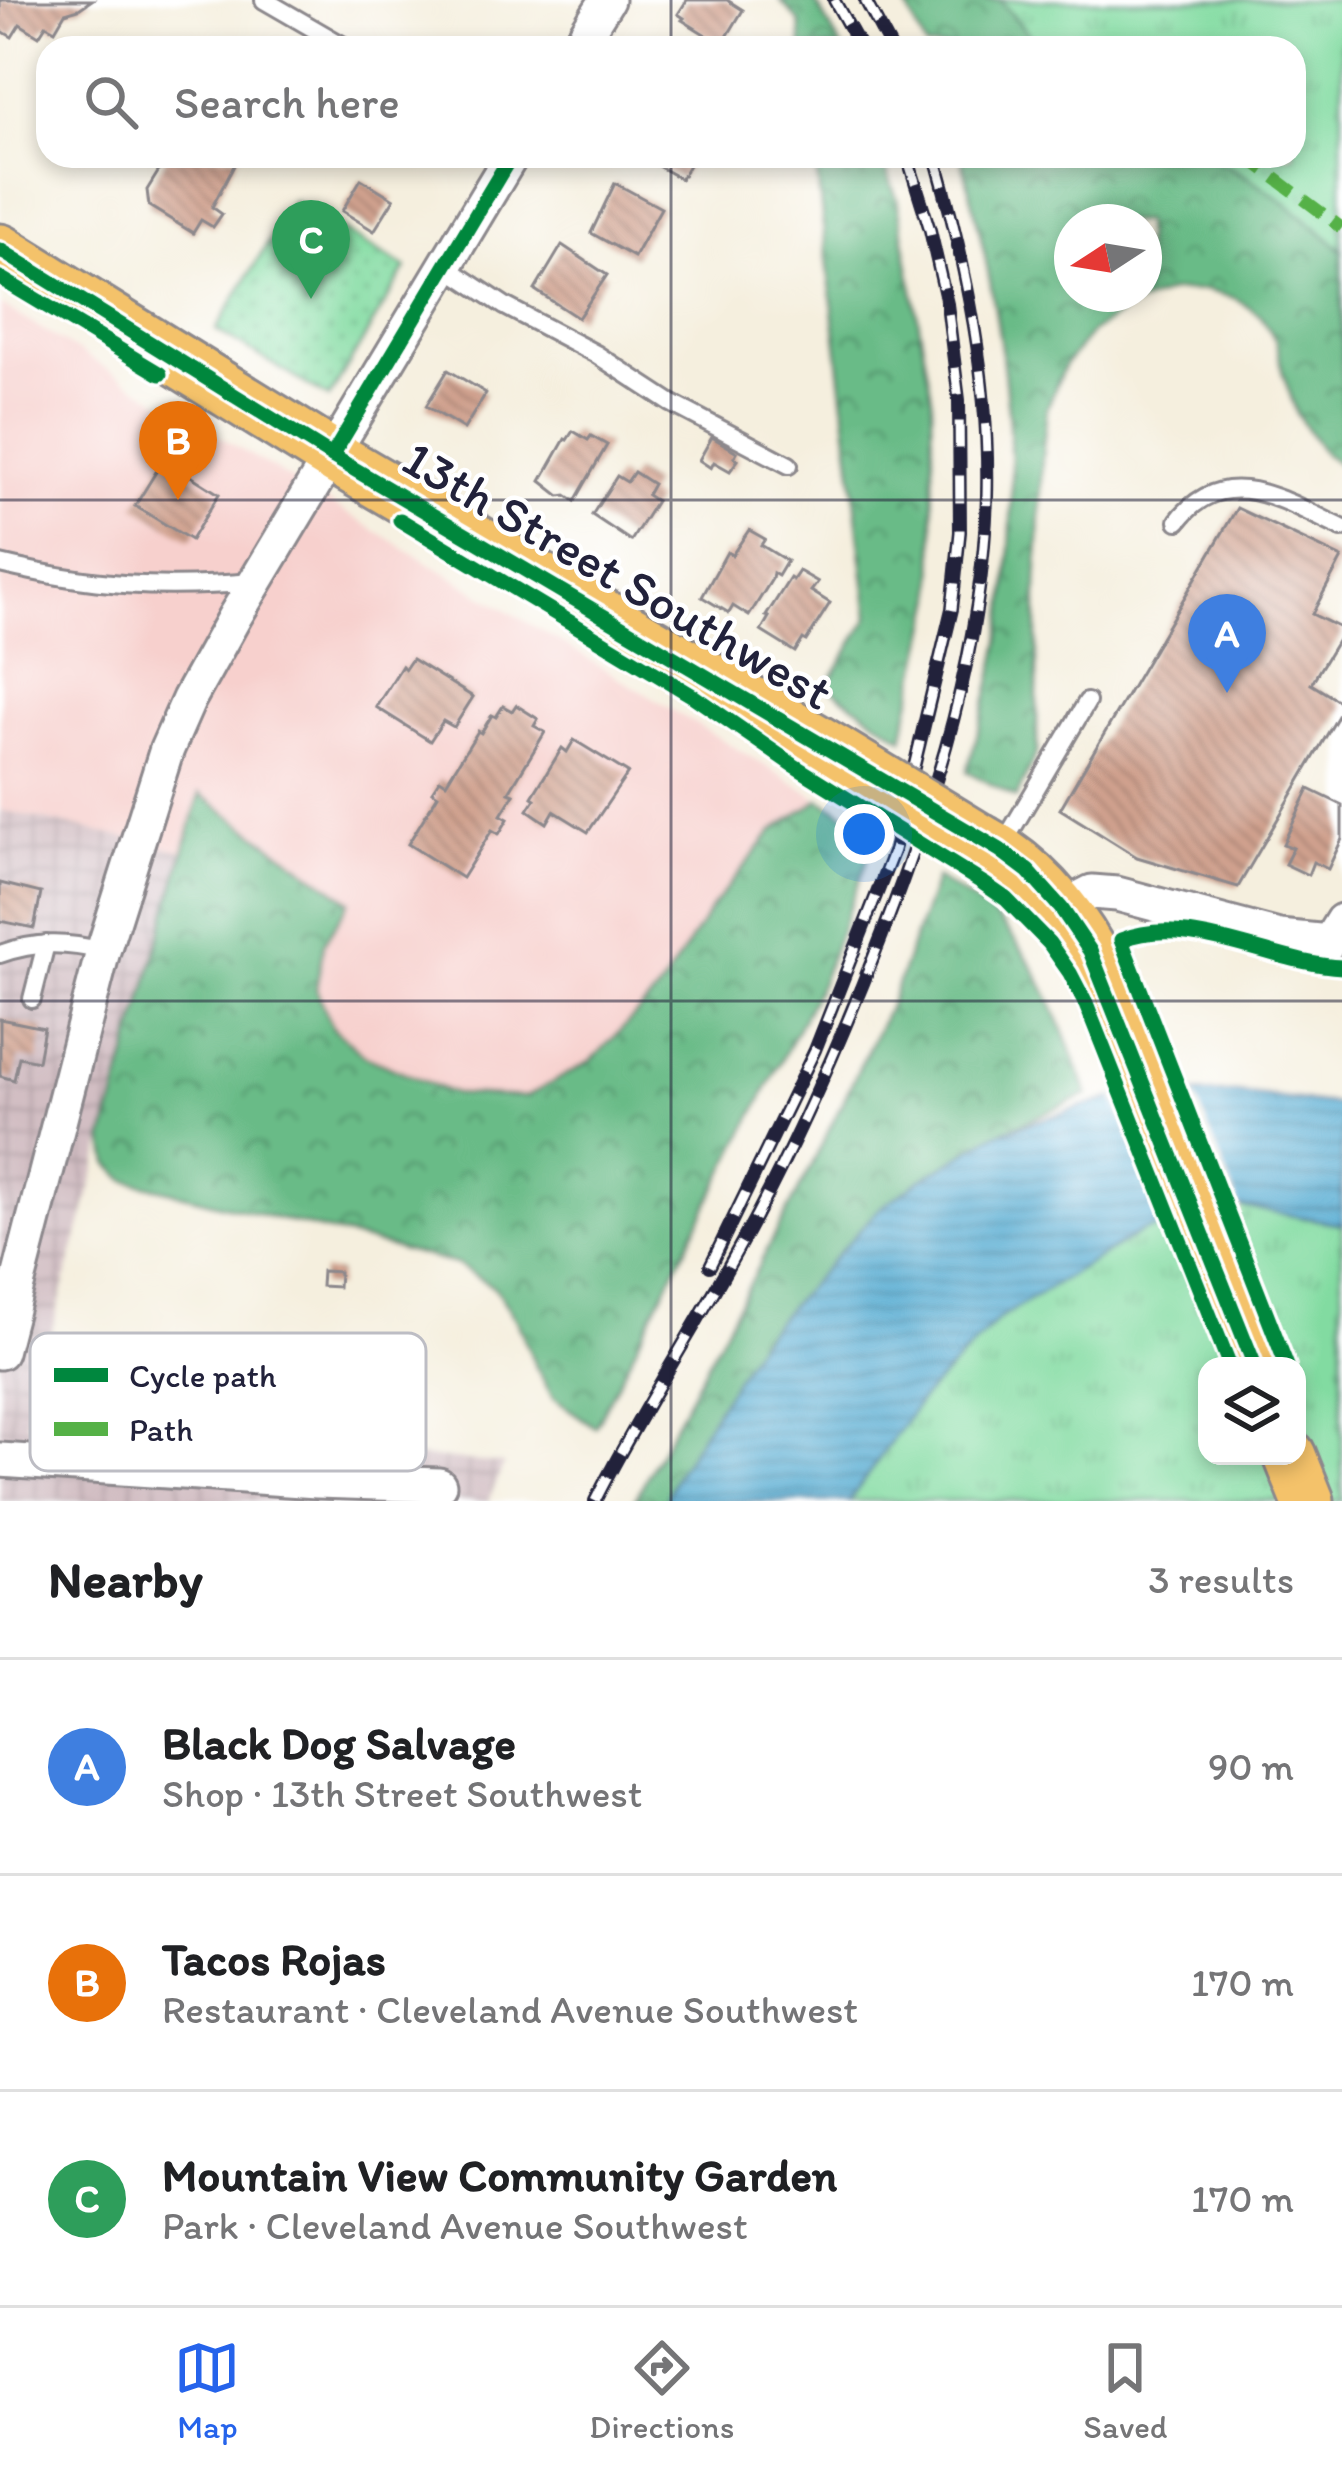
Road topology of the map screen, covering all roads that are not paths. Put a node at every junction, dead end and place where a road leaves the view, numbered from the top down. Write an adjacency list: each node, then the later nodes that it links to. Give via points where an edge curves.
1 (265, 0): 3 (lane)
2 (607, 0): 4 (street)
3 (326, 36)
4 (584, 36)
5 (505, 168): 7 (street)
6 (0, 250): 8 (main road, 13th Street Southwest)
7 (446, 268): 8 (street); 9 (lane)
8 (332, 456): 13 (street); 15 (main road, 13th Street Southwest, bridge)
9 (789, 466)
10 (1178, 520): 11 (lane, via 1205,494 1245,489)
11 (1342, 528)
12 (0, 564): 13 (lane, via 124,586)
13 (256, 582): 19 (street, via 167,748)
14 (1088, 702): 15 (lane)
15 (992, 846): 16 (main road, 13th Street Southwest)
16 (1061, 908): 17 (street, via 1092,892 1117,894 1279,937); 23 (main road, 13th Street Southwest, via 1109,995)
17 (1335, 932)
18 (46, 944): 19 (lane); 20 (lane); 21 (lane)
19 (103, 951): 22 (street)
20 (0, 954)
21 (32, 999)
22 (0, 1352)
23 (1251, 1357)
24 (0, 1460): 25 (street)
25 (30, 1462)
26 (1294, 1465): 29 (main road)
27 (166, 1471): 28 (street)
28 (439, 1485)
29 (1308, 1501)

